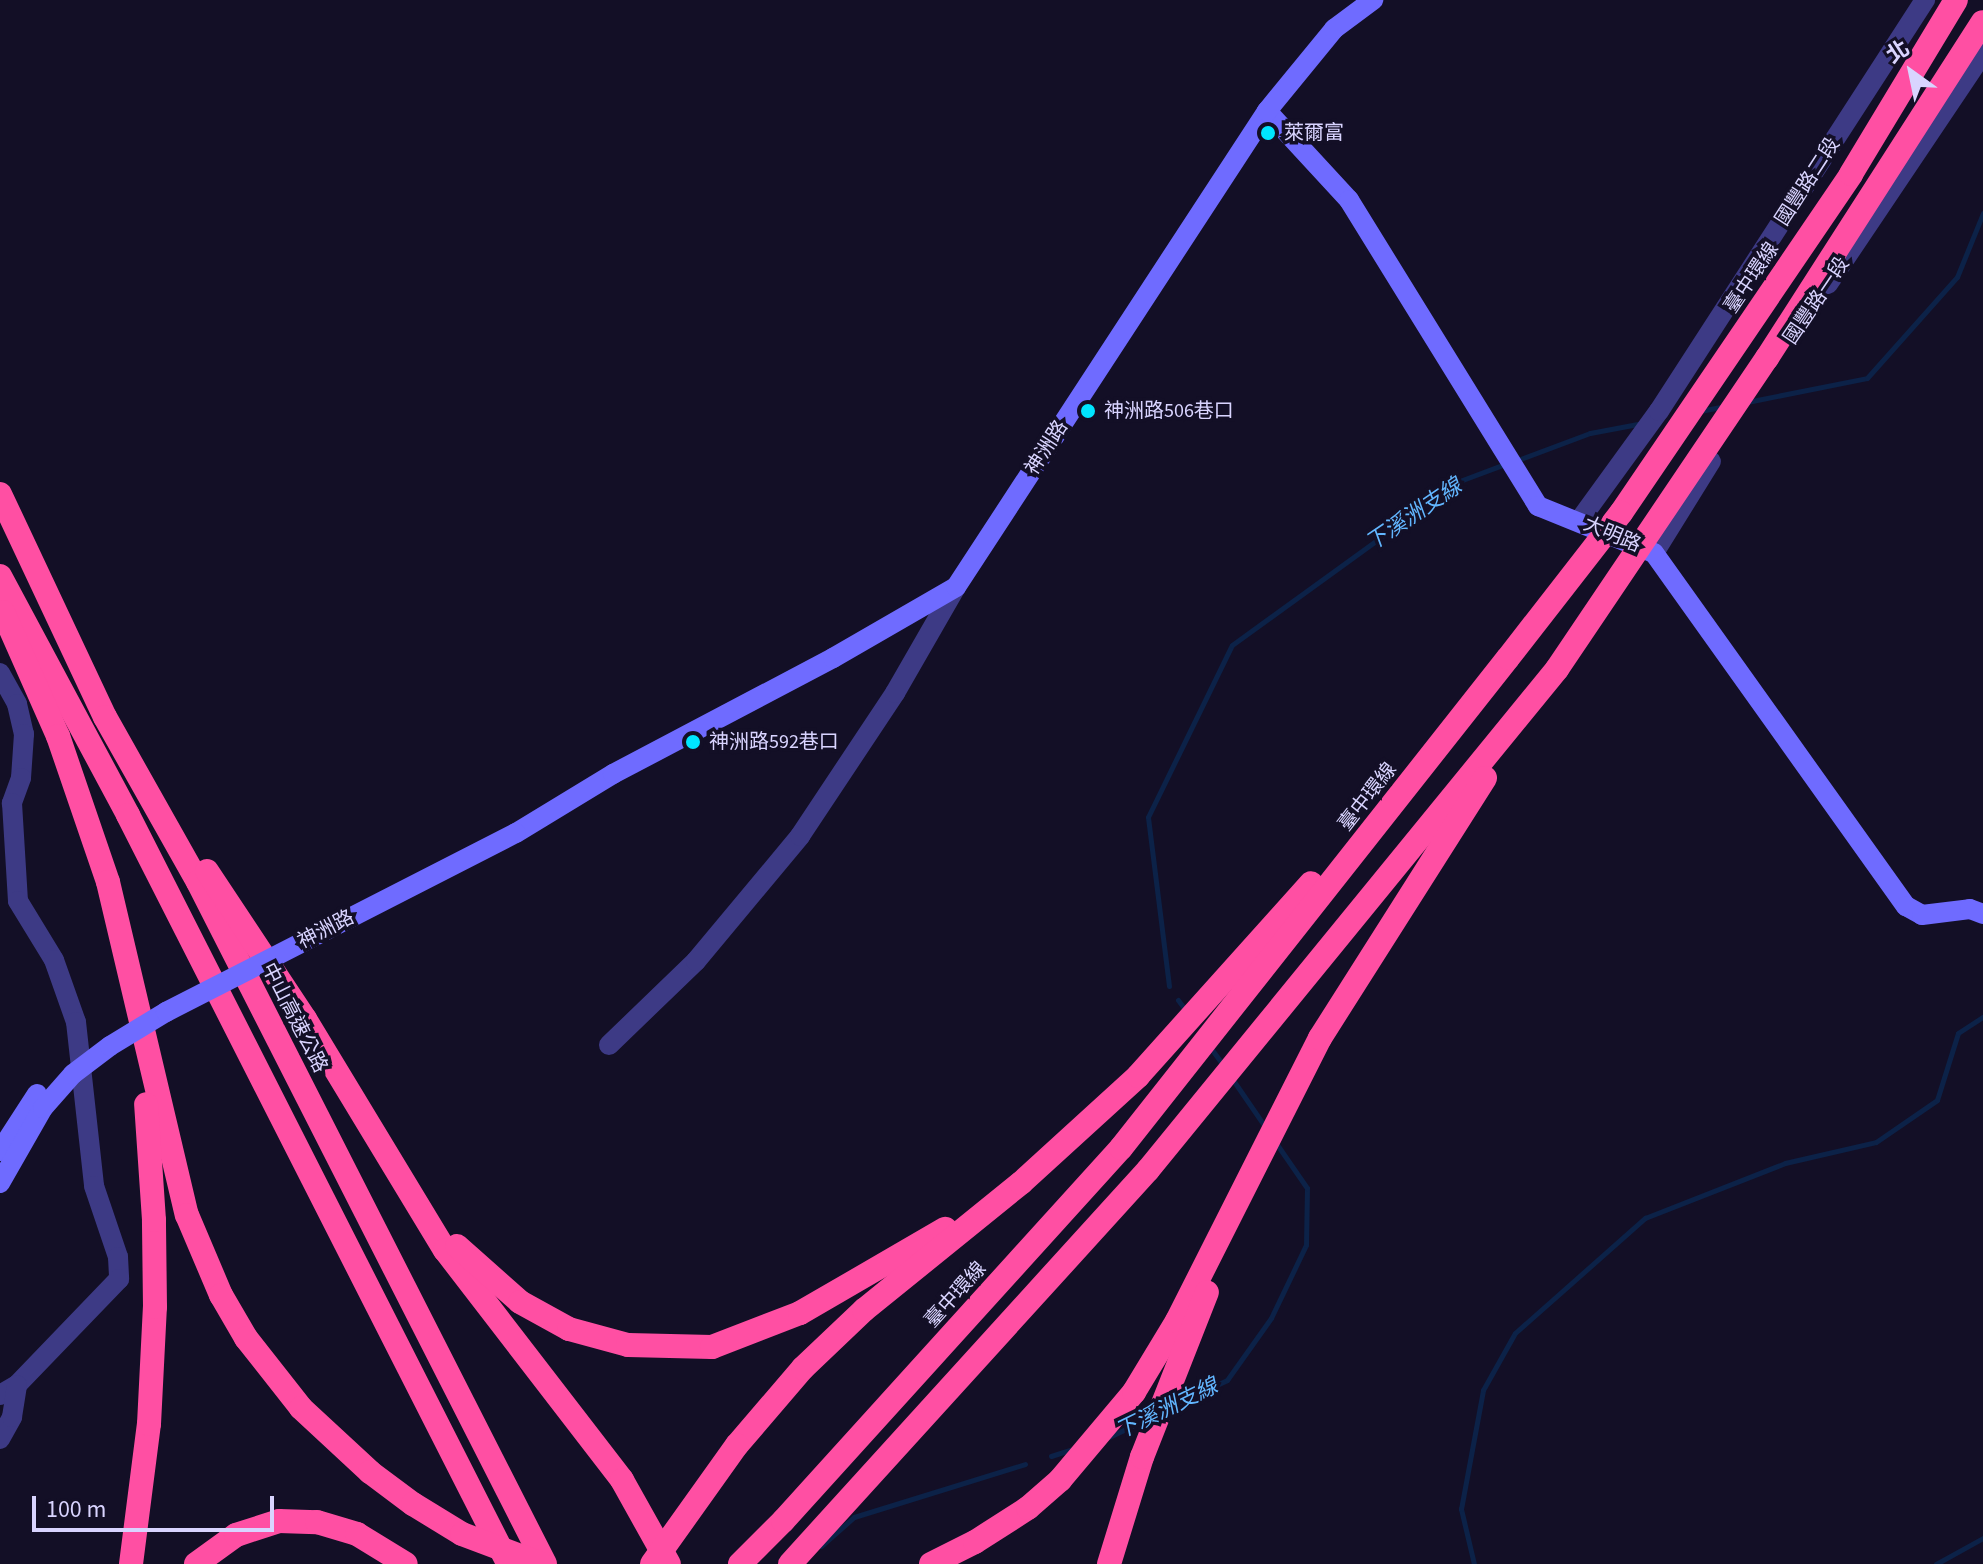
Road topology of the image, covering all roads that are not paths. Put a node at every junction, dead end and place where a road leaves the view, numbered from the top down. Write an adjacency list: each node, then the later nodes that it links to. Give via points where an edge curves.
1 (1373, 0): 6 (street, 神洲路, via 1334,29)
2 (1925, 0): 8 (street, 國豐路二段, via 1659,411)
3 (1956, 0): 13 (highway, 臺中環線, bridge, via 1851,174 1621,513)
4 (1983, 22): 14 (highway, bridge, via 1767,358)
5 (1983, 53): 9 (street, 國豐路一段)
6 (1267, 111): 8 (street, 大明路, via 1349,200 1538,506); 11 (street, 神洲路)
7 (0, 494): 16 (highway, 中山高速公路)
8 (1579, 521): 9 (street, 大明路)
9 (1654, 553): 18 (street, 大明路, via 1906,906 1922,915 1970,909)
10 (0, 576): 31 (highway, via 135,829)
11 (956, 587): 17 (street, 神洲路); 20 (street, via 895,693 800,836 696,961)
12 (0, 606): 19 (highway, via 85,808)
13 (1508, 658): 21 (highway); 35 (highway, 臺中環線, via 1121,1148)
14 (1557, 669): 22 (highway, via 1320,1038); 36 (highway, via 1148,1170)
15 (0, 673): 26 (street, via 17,704 24,734 21,778 12,803 18,901 54,960 76,1022 94,1186 118,1257 119,1279)
16 (105, 717): 25 (highway, via 305,1019); 32 (highway, 中山高速公路, via 198,882)
17 (512, 828): 23 (street, 神洲路, bridge, via 159,1001 101,1035 32,1099); 24 (street, 神洲路, bridge, via 110,1046 73,1074 43,1108)
18 (1983, 914)
19 (130, 965): 28 (highway, via 150,1131 155,1307 149,1424); 32 (highway, bridge, via 187,1215 240,1328 301,1408 370,1472 462,1534)
20 (609, 1045)
21 (1138, 1076): 25 (highway, via 949,1227 800,1313 712,1347 628,1345 569,1329 520,1302 467,1258); 33 (highway, bridge, via 803,1368 737,1445)
22 (1274, 1125): 37 (highway, via 1177,1321 1134,1392 1060,1480 1028,1508); 38 (highway, via 1142,1457)
23 (0, 1151)
24 (0, 1183)
25 (411, 1192): 34 (highway, via 445,1250 622,1480)
26 (8, 1390): 27 (street, via 12,1417)
27 (0, 1439)
28 (131, 1564)
29 (196, 1564): 30 (highway, via 236,1535 279,1521 317,1522 357,1534)
30 (406, 1564)
31 (508, 1564)
32 (544, 1564)
33 (652, 1564)
34 (669, 1564)
35 (740, 1564)
36 (790, 1564)
37 (931, 1564)
38 (1109, 1564)

